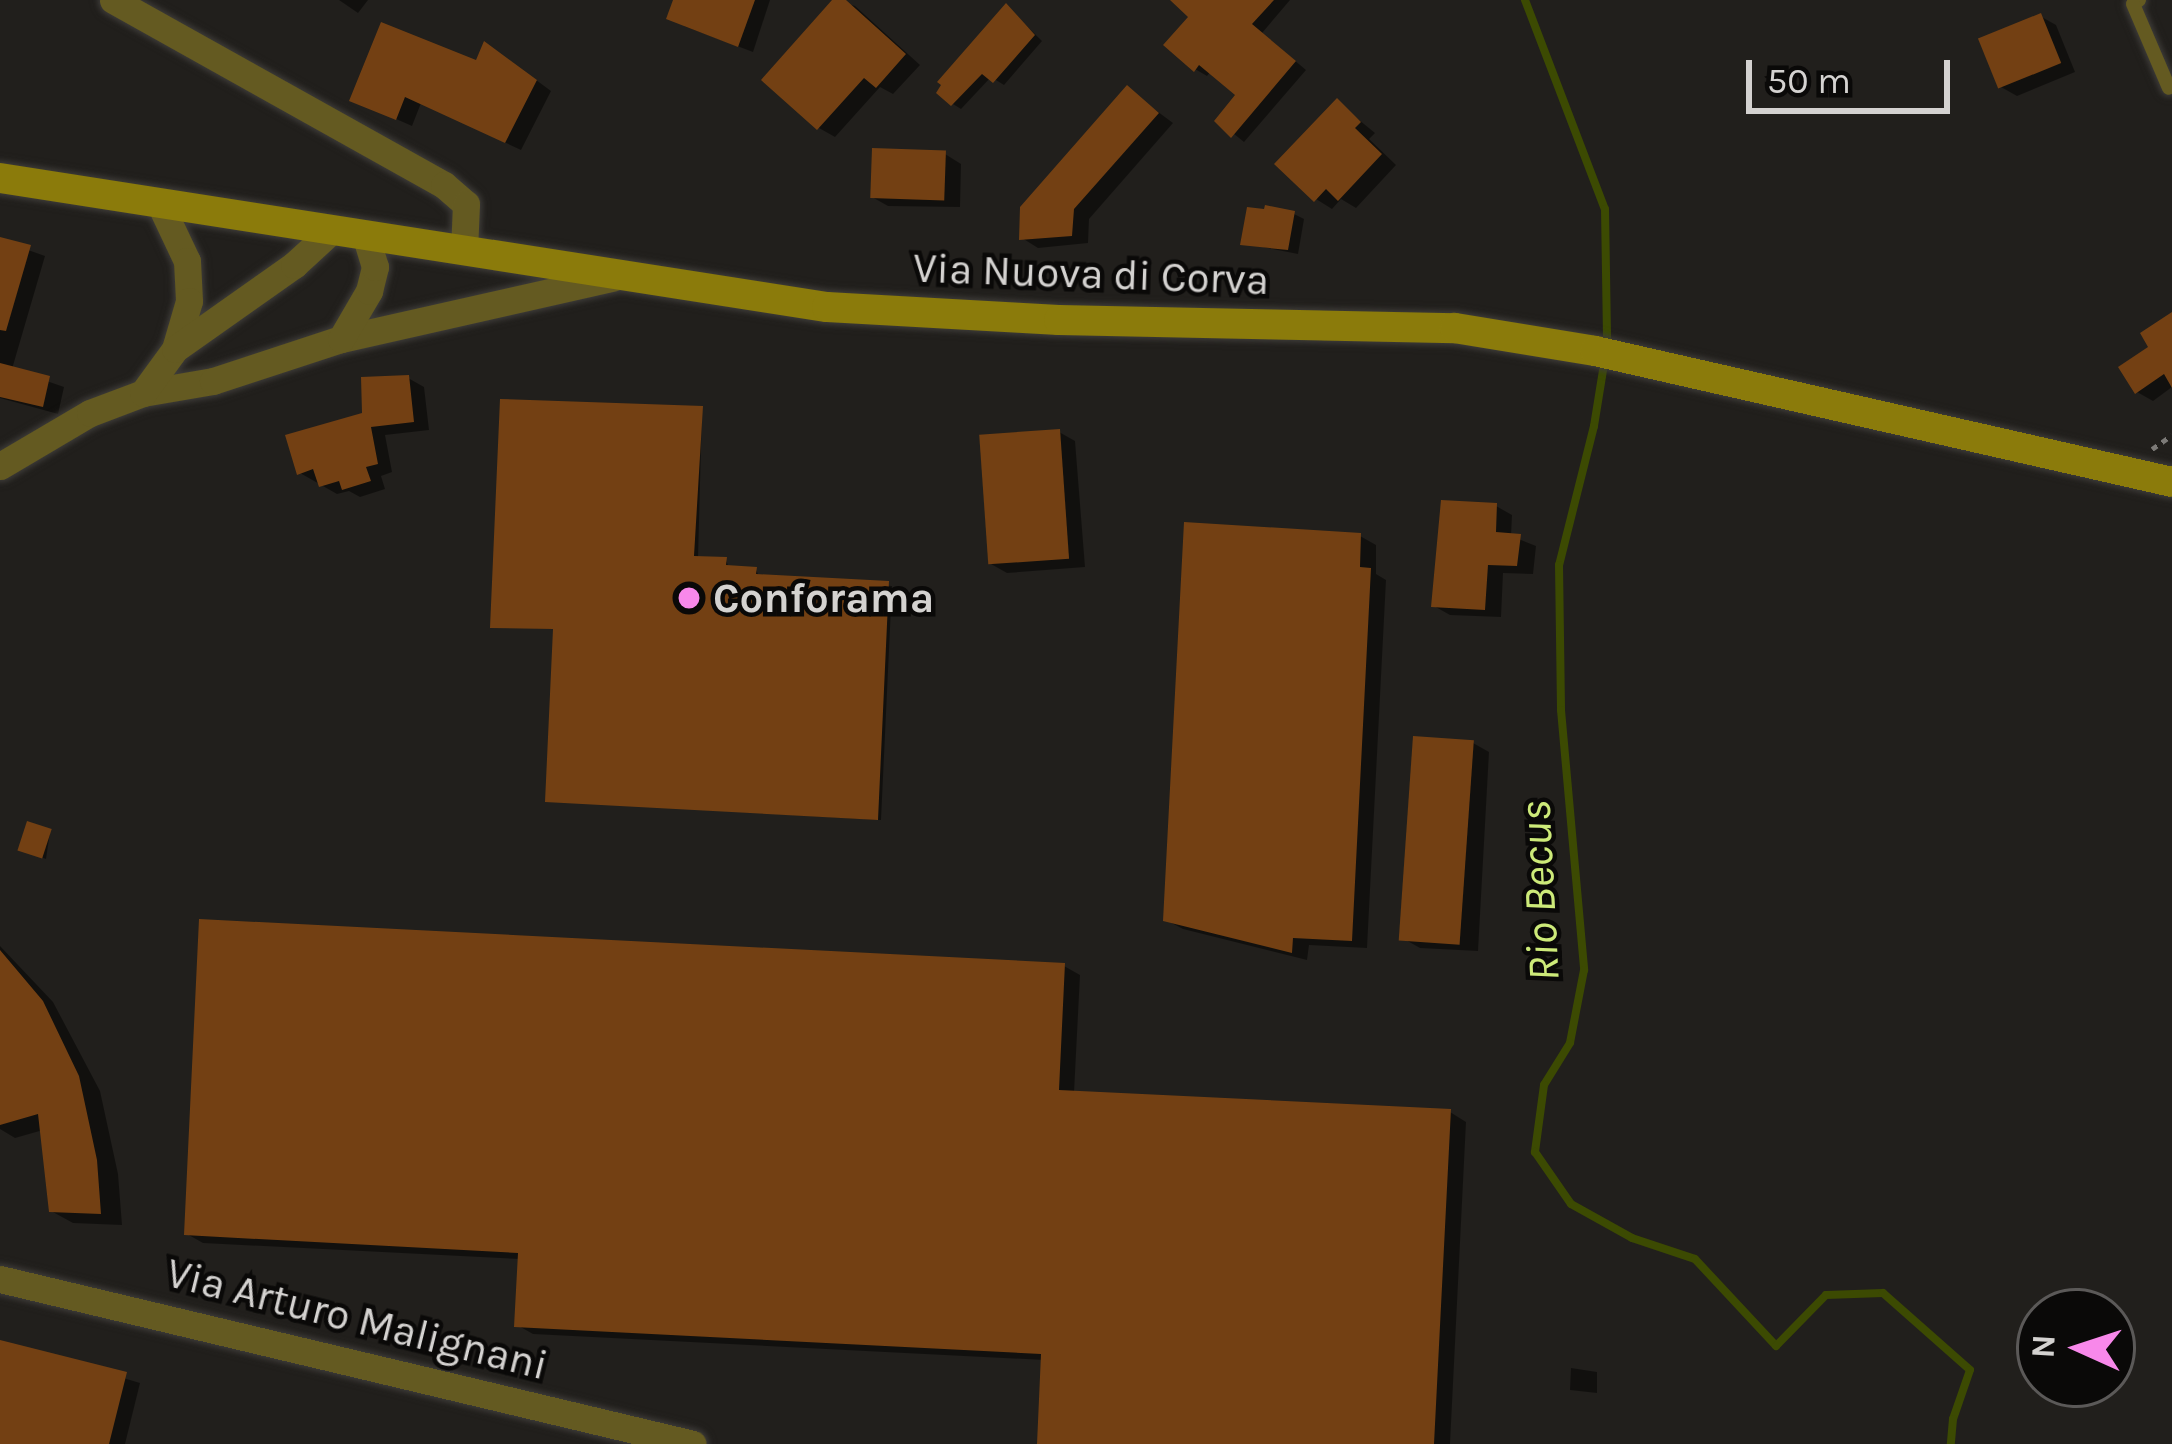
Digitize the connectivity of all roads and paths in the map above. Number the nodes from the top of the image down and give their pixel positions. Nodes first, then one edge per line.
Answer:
1 (113, 0) edge
2 (2139, 0) edge
3 (2169, 88) dead end
4 (0, 178) edge
5 (160, 204) junction
6 (329, 232) junction
7 (366, 238) junction
8 (464, 251) junction
9 (624, 276) junction
10 (341, 339) junction
11 (175, 349) junction
12 (143, 393) junction
13 (0, 466) edge
14 (2172, 482) edge
15 (0, 1280) edge
16 (693, 1444) edge

1 - 8 street
2 - 3 lane
4 - 5 main road, Via Nuova di Corva
5 - 6 main road, Via Nuova di Corva
5 - 11 street
6 - 7 main road, Via Nuova di Corva
6 - 11 street
7 - 8 main road, Via Nuova di Corva
7 - 10 street
8 - 9 main road, Via Nuova di Corva
9 - 10 street
9 - 14 main road, Via Nuova di Corva
10 - 12 street
11 - 12 street
12 - 13 street
15 - 16 street, Via Arturo Malignani

